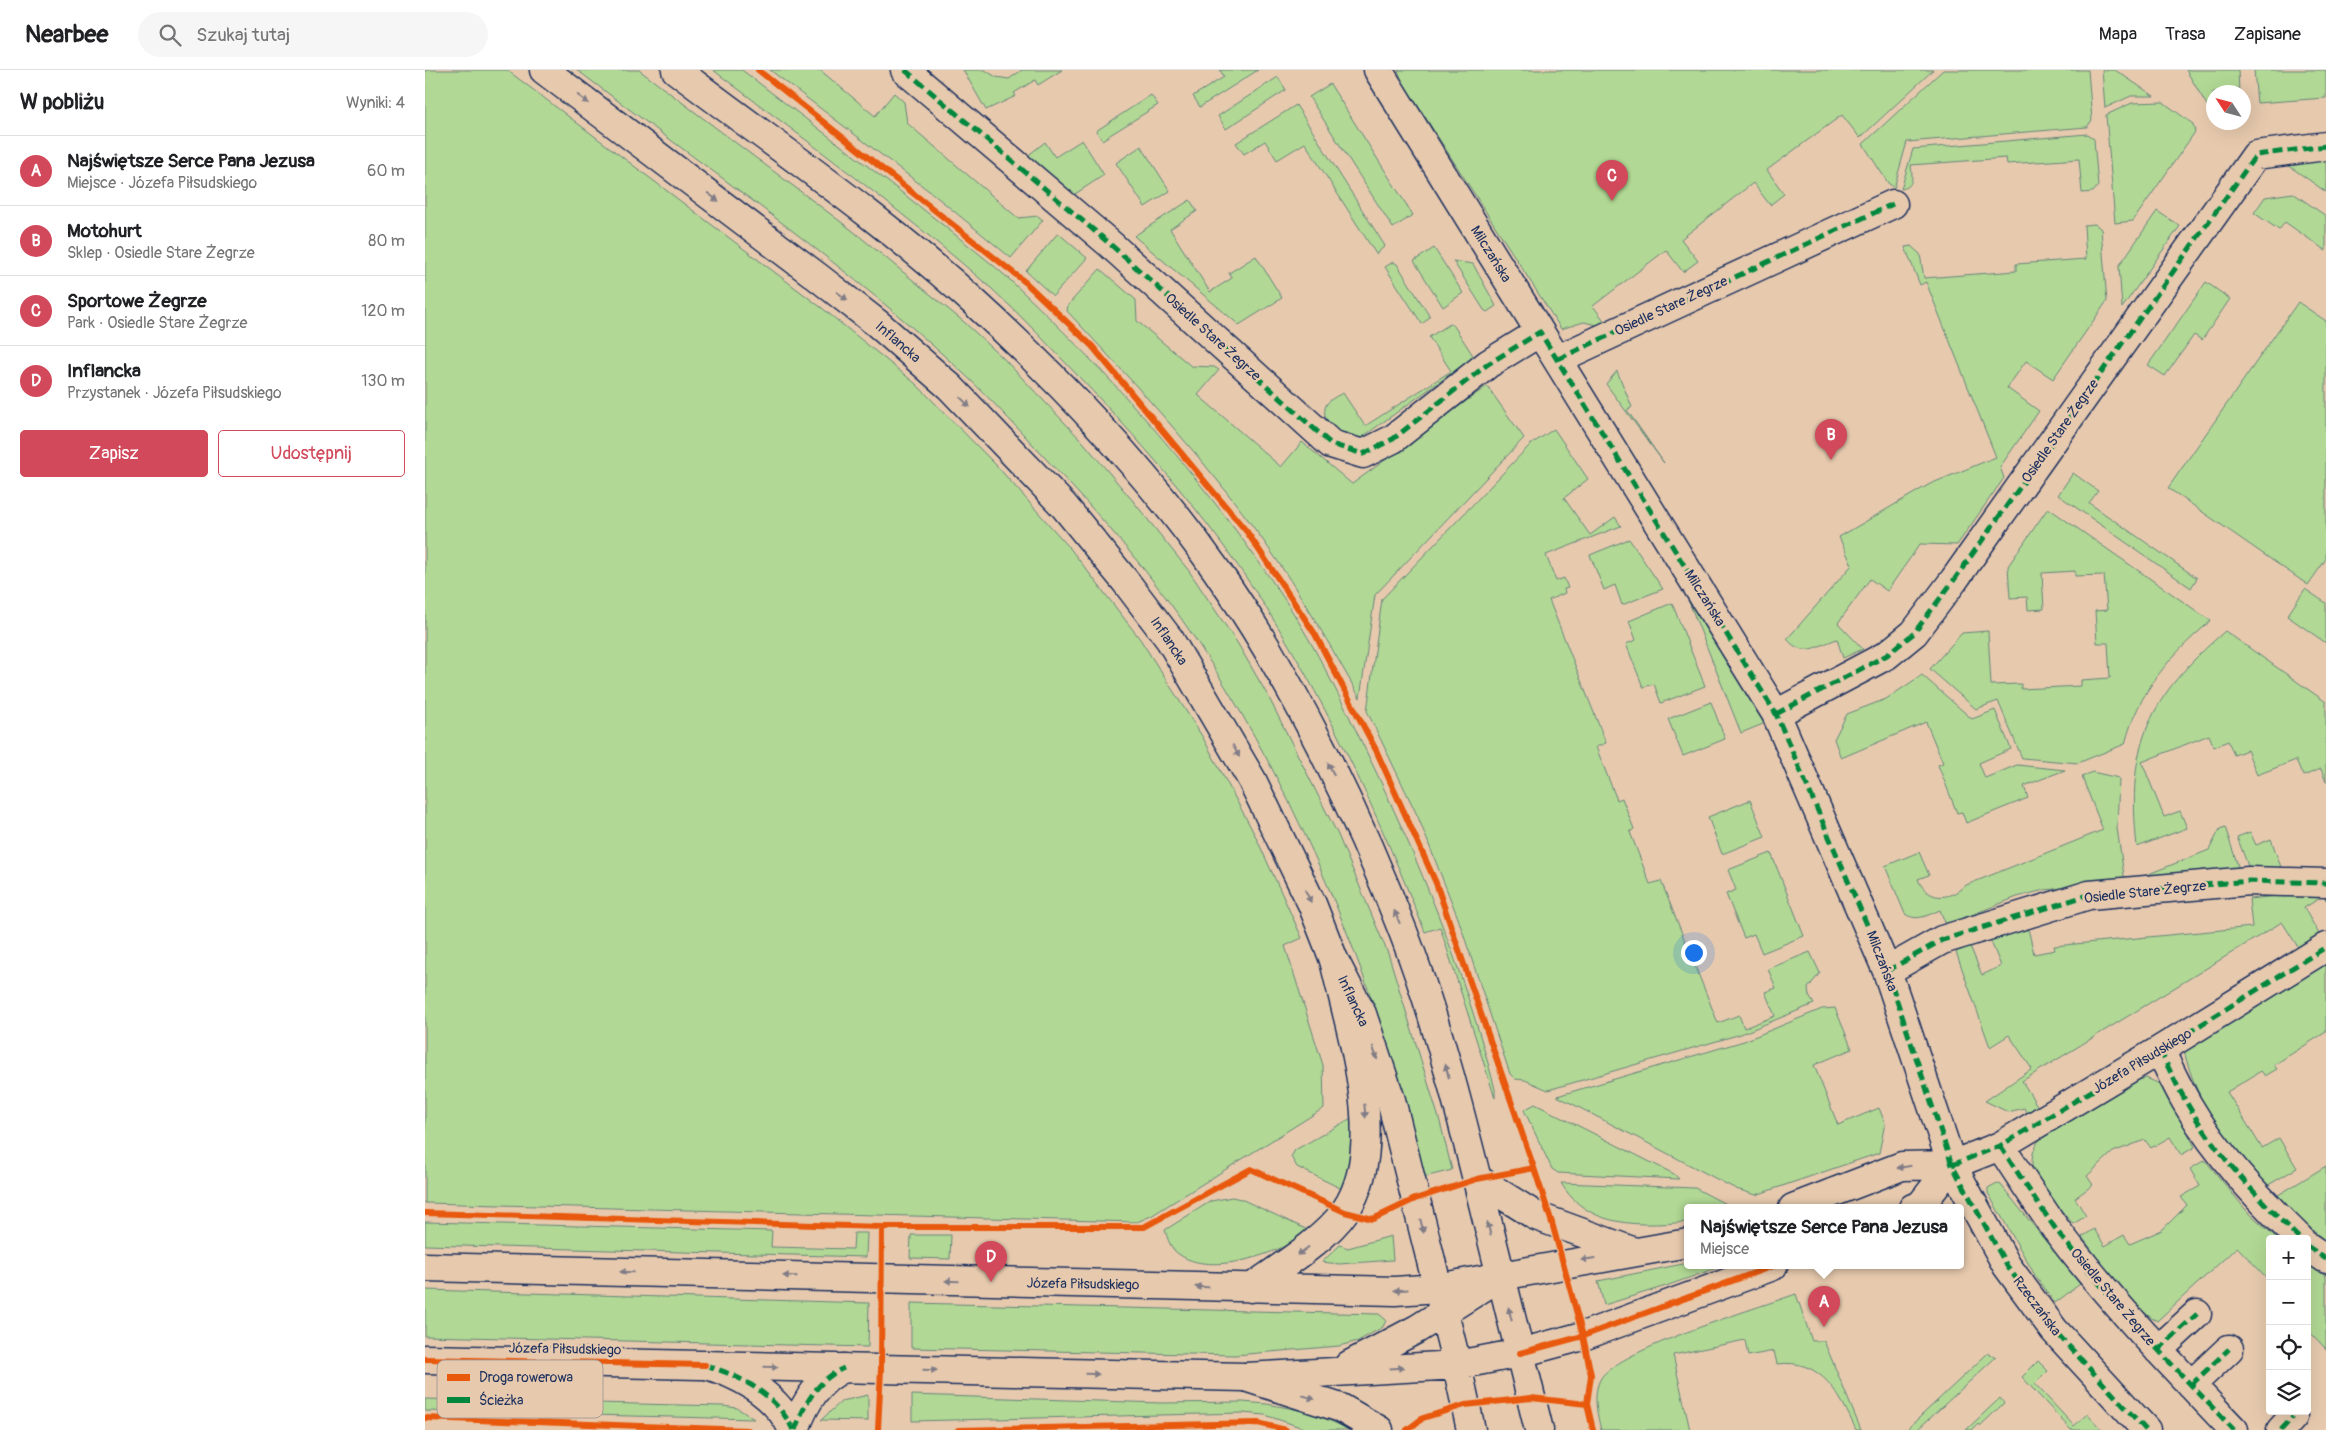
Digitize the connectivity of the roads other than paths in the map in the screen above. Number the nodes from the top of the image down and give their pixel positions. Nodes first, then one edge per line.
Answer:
1 (544, 70) edge
2 (676, 70) edge
3 (905, 70) edge
4 (1378, 70) edge
5 (2326, 146) edge
6 (1893, 204) dead end
7 (1540, 332) junction
8 (1558, 358) junction
9 (1777, 714) junction
10 (2326, 883) edge
11 (2326, 946) edge
12 (1334, 960) junction
13 (1887, 971) junction
14 (2160, 1050) junction
15 (2000, 1146) junction
16 (1952, 1166) junction
17 (1477, 1179) junction
18 (1803, 1204) edge
19 (1922, 1204) edge
20 (2295, 1235) edge
21 (1684, 1244) edge
22 (2311, 1249) edge
23 (1635, 1252) junction
24 (2326, 1259) edge
25 (425, 1267) edge
26 (1765, 1269) edge
27 (1501, 1276) junction
28 (1251, 1288) junction
29 (1441, 1300) junction
30 (2197, 1314) dead end
31 (2229, 1349) dead end
32 (2158, 1350) junction
33 (1520, 1353) junction
34 (425, 1359) edge
35 (472, 1360) edge
36 (603, 1363) edge
37 (1457, 1364) junction
38 (705, 1365) junction
39 (844, 1368) junction
40 (1313, 1373) junction
41 (1245, 1377) junction
42 (2191, 1385) junction
43 (794, 1430) edge
44 (1379, 1430) edge
45 (1471, 1430) edge
46 (1539, 1430) edge
47 (2146, 1430) edge
48 (2234, 1430) edge

1 -> 12 street, Inflancka
17 -> 2 street
3 - 7 street, Osiedle Stare Żegrze
4 - 7 street, Milczańska
5 - 9 street, Osiedle Stare Żegrze
6 - 8 street, Osiedle Stare Żegrze
7 - 8 street, Milczańska
8 - 9 street, Milczańska
9 - 13 street, Milczańska
10 - 13 street, Osiedle Stare Żegrze
11 - 14 street, Józefa Piłsudskiego
12 -> 28 street
12 -> 29 street, Inflancka
13 - 16 street, Milczańska
14 - 15 street, Józefa Piłsudskiego
14 - 20 street
15 - 16 street, Józefa Piłsudskiego
15 - 32 street, Osiedle Stare Żegrze
16 -> 18 street, Józefa Piłsudskiego
16 - 19 street, Józefa Piłsudskiego
16 - 47 street, Rzeczańska
17 - 23 street, Józefa Piłsudskiego
27 -> 17 street
21 - 23 street, Józefa Piłsudskiego
22 - 24 street
23 -> 27 street, Józefa Piłsudskiego
28 -> 25 street, Józefa Piłsudskiego
26 - 33 street, Józefa Piłsudskiego
27 - 29 street, Józefa Piłsudskiego
33 -> 27 street
29 -> 28 street, Józefa Piłsudskiego
29 - 37 street, Inflancka
29 - 40 street, Józefa Piłsudskiego
30 - 32 street, Osiedle Stare Żegrze
31 - 42 street
32 - 42 street, Osiedle Stare Żegrze
33 - 37 street, Józefa Piłsudskiego
33 - 46 street
34 - 35 street, Józefa Piłsudskiego
36 - 38 street, Józefa Piłsudskiego
40 -> 37 street, Józefa Piłsudskiego
37 - 45 street, Inflancka
38 -> 39 street, Józefa Piłsudskiego
38 - 43 street
39 -> 41 street, Józefa Piłsudskiego
39 - 43 street
40 - 41 street, Józefa Piłsudskiego
41 -> 44 street
42 - 48 street, Osiedle Stare Żegrze

